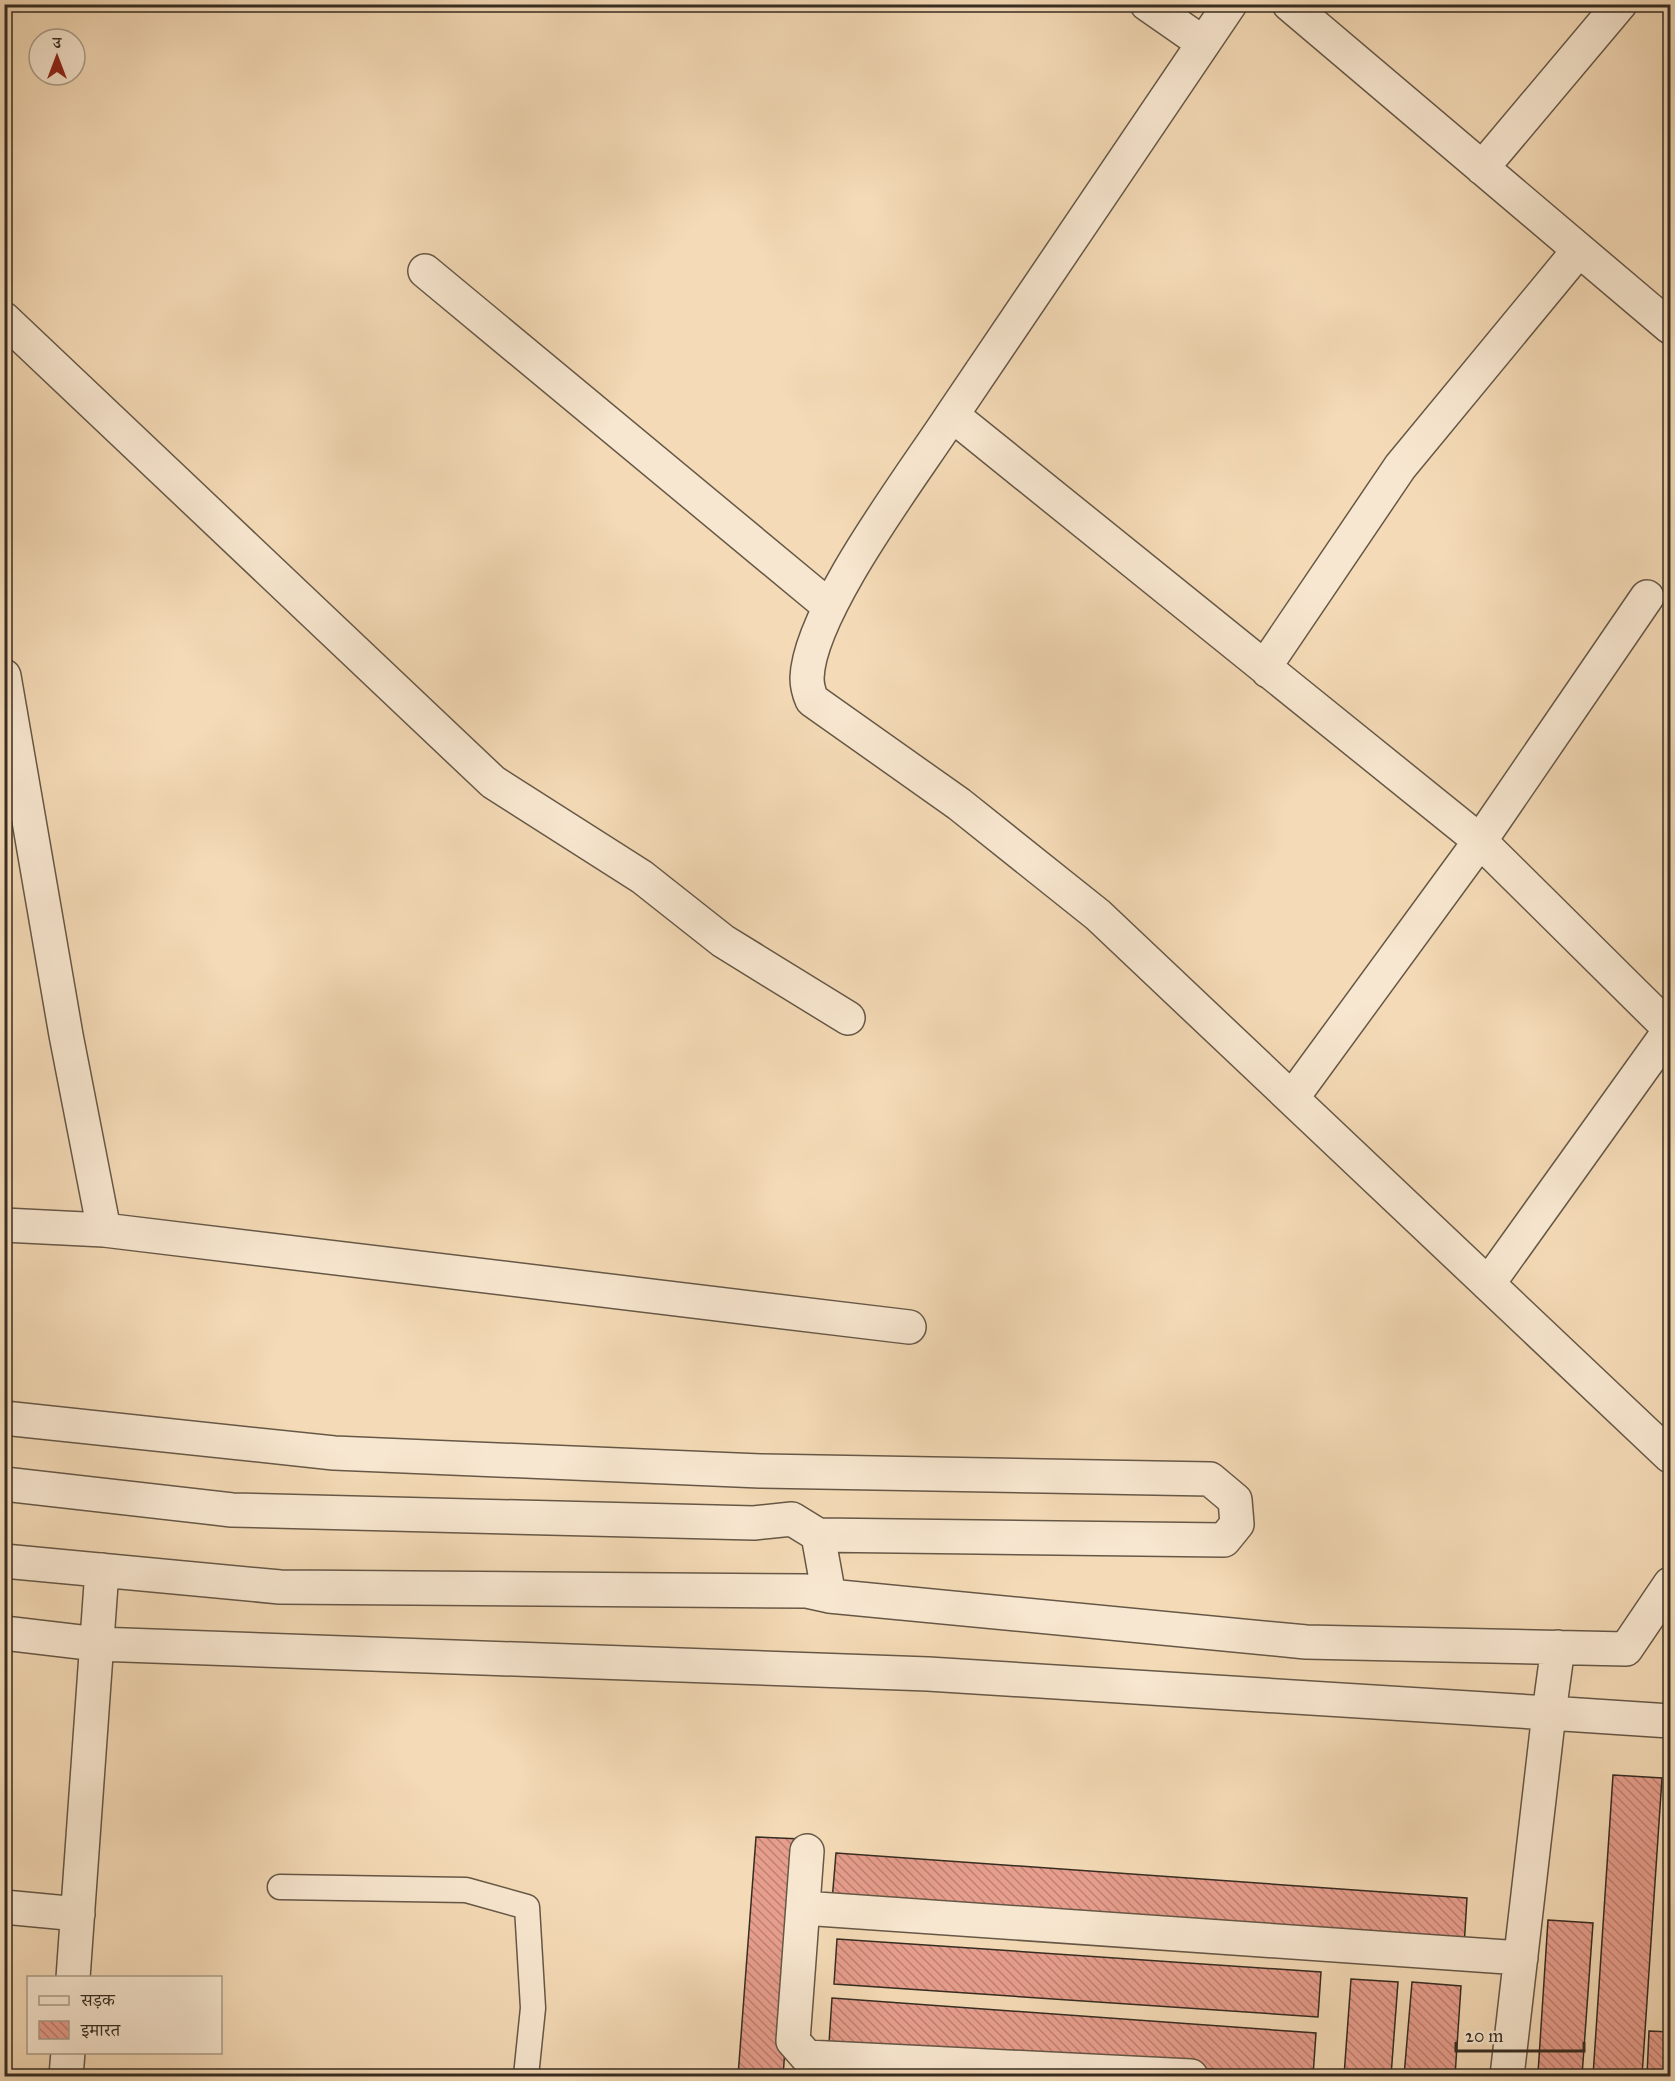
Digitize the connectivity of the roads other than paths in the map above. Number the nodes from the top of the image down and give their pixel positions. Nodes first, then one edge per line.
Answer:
1 (1147, 4) edge
2 (1230, 4) edge
3 (1289, 4) edge
4 (1620, 4) edge
5 (1203, 43) junction
6 (1482, 168) junction
7 (1579, 250) junction
8 (425, 271) dead end
9 (4, 319) edge
10 (1671, 327) edge
11 (952, 415) junction
12 (1647, 597) dead end
13 (831, 607) junction
14 (1268, 670) junction
15 (4, 675) edge
16 (1480, 842) junction
17 (848, 1018) dead end
18 (1671, 1029) edge
19 (1292, 1098) junction
20 (4, 1225) edge
21 (104, 1230) junction
22 (1488, 1284) junction
23 (909, 1327) dead end
24 (4, 1418) edge
25 (1671, 1456) edge
26 (4, 1484) edge
27 (818, 1535) junction
28 (4, 1561) edge
29 (102, 1570) junction
30 (1671, 1584) edge
31 (829, 1596) junction
32 (4, 1633) edge
33 (97, 1644) junction
34 (1558, 1647) junction
35 (1549, 1713) junction
36 (1671, 1721) edge
37 (807, 1851) dead end
38 (280, 1887) dead end
39 (4, 1907) edge
40 (803, 1908) junction
41 (78, 1914) junction
42 (1521, 1958) junction
43 (73, 1976) edge
44 (68, 2054) edge
45 (66, 2076) edge
46 (526, 2076) edge
47 (1191, 2076) edge
48 (1507, 2076) edge

1 - 5 street
2 - 5 street
3 - 6 street
4 - 6 street
5 - 11 street
6 - 7 street
7 - 10 street
7 - 14 street
8 - 13 street
9 - 17 street
11 - 13 street
11 - 14 street
12 - 16 street
13 - 19 street
14 - 16 street
15 - 21 street
16 - 18 street
16 - 19 street
18 - 22 street
19 - 22 street
20 - 21 street
21 - 23 street
22 - 25 street
24 - 27 street
26 - 27 street
27 - 31 street
28 - 29 street
29 - 31 street
29 - 33 street
30 - 34 street
31 - 34 street
32 - 33 street
33 - 35 street
33 - 41 street
34 - 35 street
35 - 36 street
35 - 42 street
37 - 40 street
38 - 46 lane
39 - 41 street
40 - 42 street
40 - 47 street
41 - 43 street
42 - 48 street
44 - 45 street

